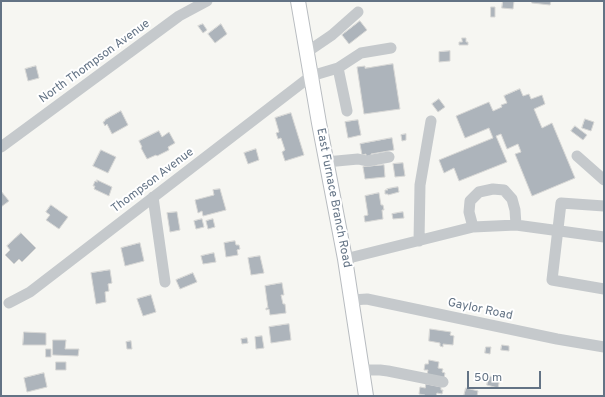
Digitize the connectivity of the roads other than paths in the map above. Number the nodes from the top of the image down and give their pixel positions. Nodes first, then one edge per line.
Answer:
1 (207, 1) edge
2 (298, 1) edge
3 (358, 12) dead end
4 (391, 48) dead end
5 (307, 52) junction
6 (338, 68) junction
7 (311, 76) junction
8 (347, 111) dead end
9 (431, 121) dead end
10 (1, 147) edge
11 (577, 156) dead end
12 (389, 157) dead end
13 (326, 162) junction
14 (604, 180) edge
15 (153, 197) junction
16 (604, 206) edge
17 (516, 225) junction
18 (473, 227) junction
19 (557, 231) junction
20 (604, 237) edge
21 (419, 241) junction
22 (345, 260) junction
23 (164, 282) dead end
24 (604, 289) edge
25 (352, 300) junction
26 (9, 303) dead end
27 (604, 348) edge
28 (362, 370) junction
29 (443, 382) dead end
30 (366, 396) edge

1 - 10 street, North Thompson Avenue
2 - 5 main road, East Furnace Branch Road
3 - 5 street
4 - 6 street
5 - 7 main road, East Furnace Branch Road
6 - 7 street
6 - 8 street
7 - 13 main road, East Furnace Branch Road
7 - 15 street, Thompson Avenue
9 - 21 street
11 - 14 street
12 - 13 street
13 - 22 main road, East Furnace Branch Road
15 - 23 street
15 - 26 street, Thompson Avenue
16 - 19 street
17 - 18 street
17 - 18 street
17 - 19 street
18 - 21 street
19 - 20 street
19 - 24 street
21 - 22 street
22 - 25 main road, East Furnace Branch Road
25 - 27 street, Gaylor Road
25 - 28 main road, East Furnace Branch Road
28 - 29 street
28 - 30 main road, East Furnace Branch Road

